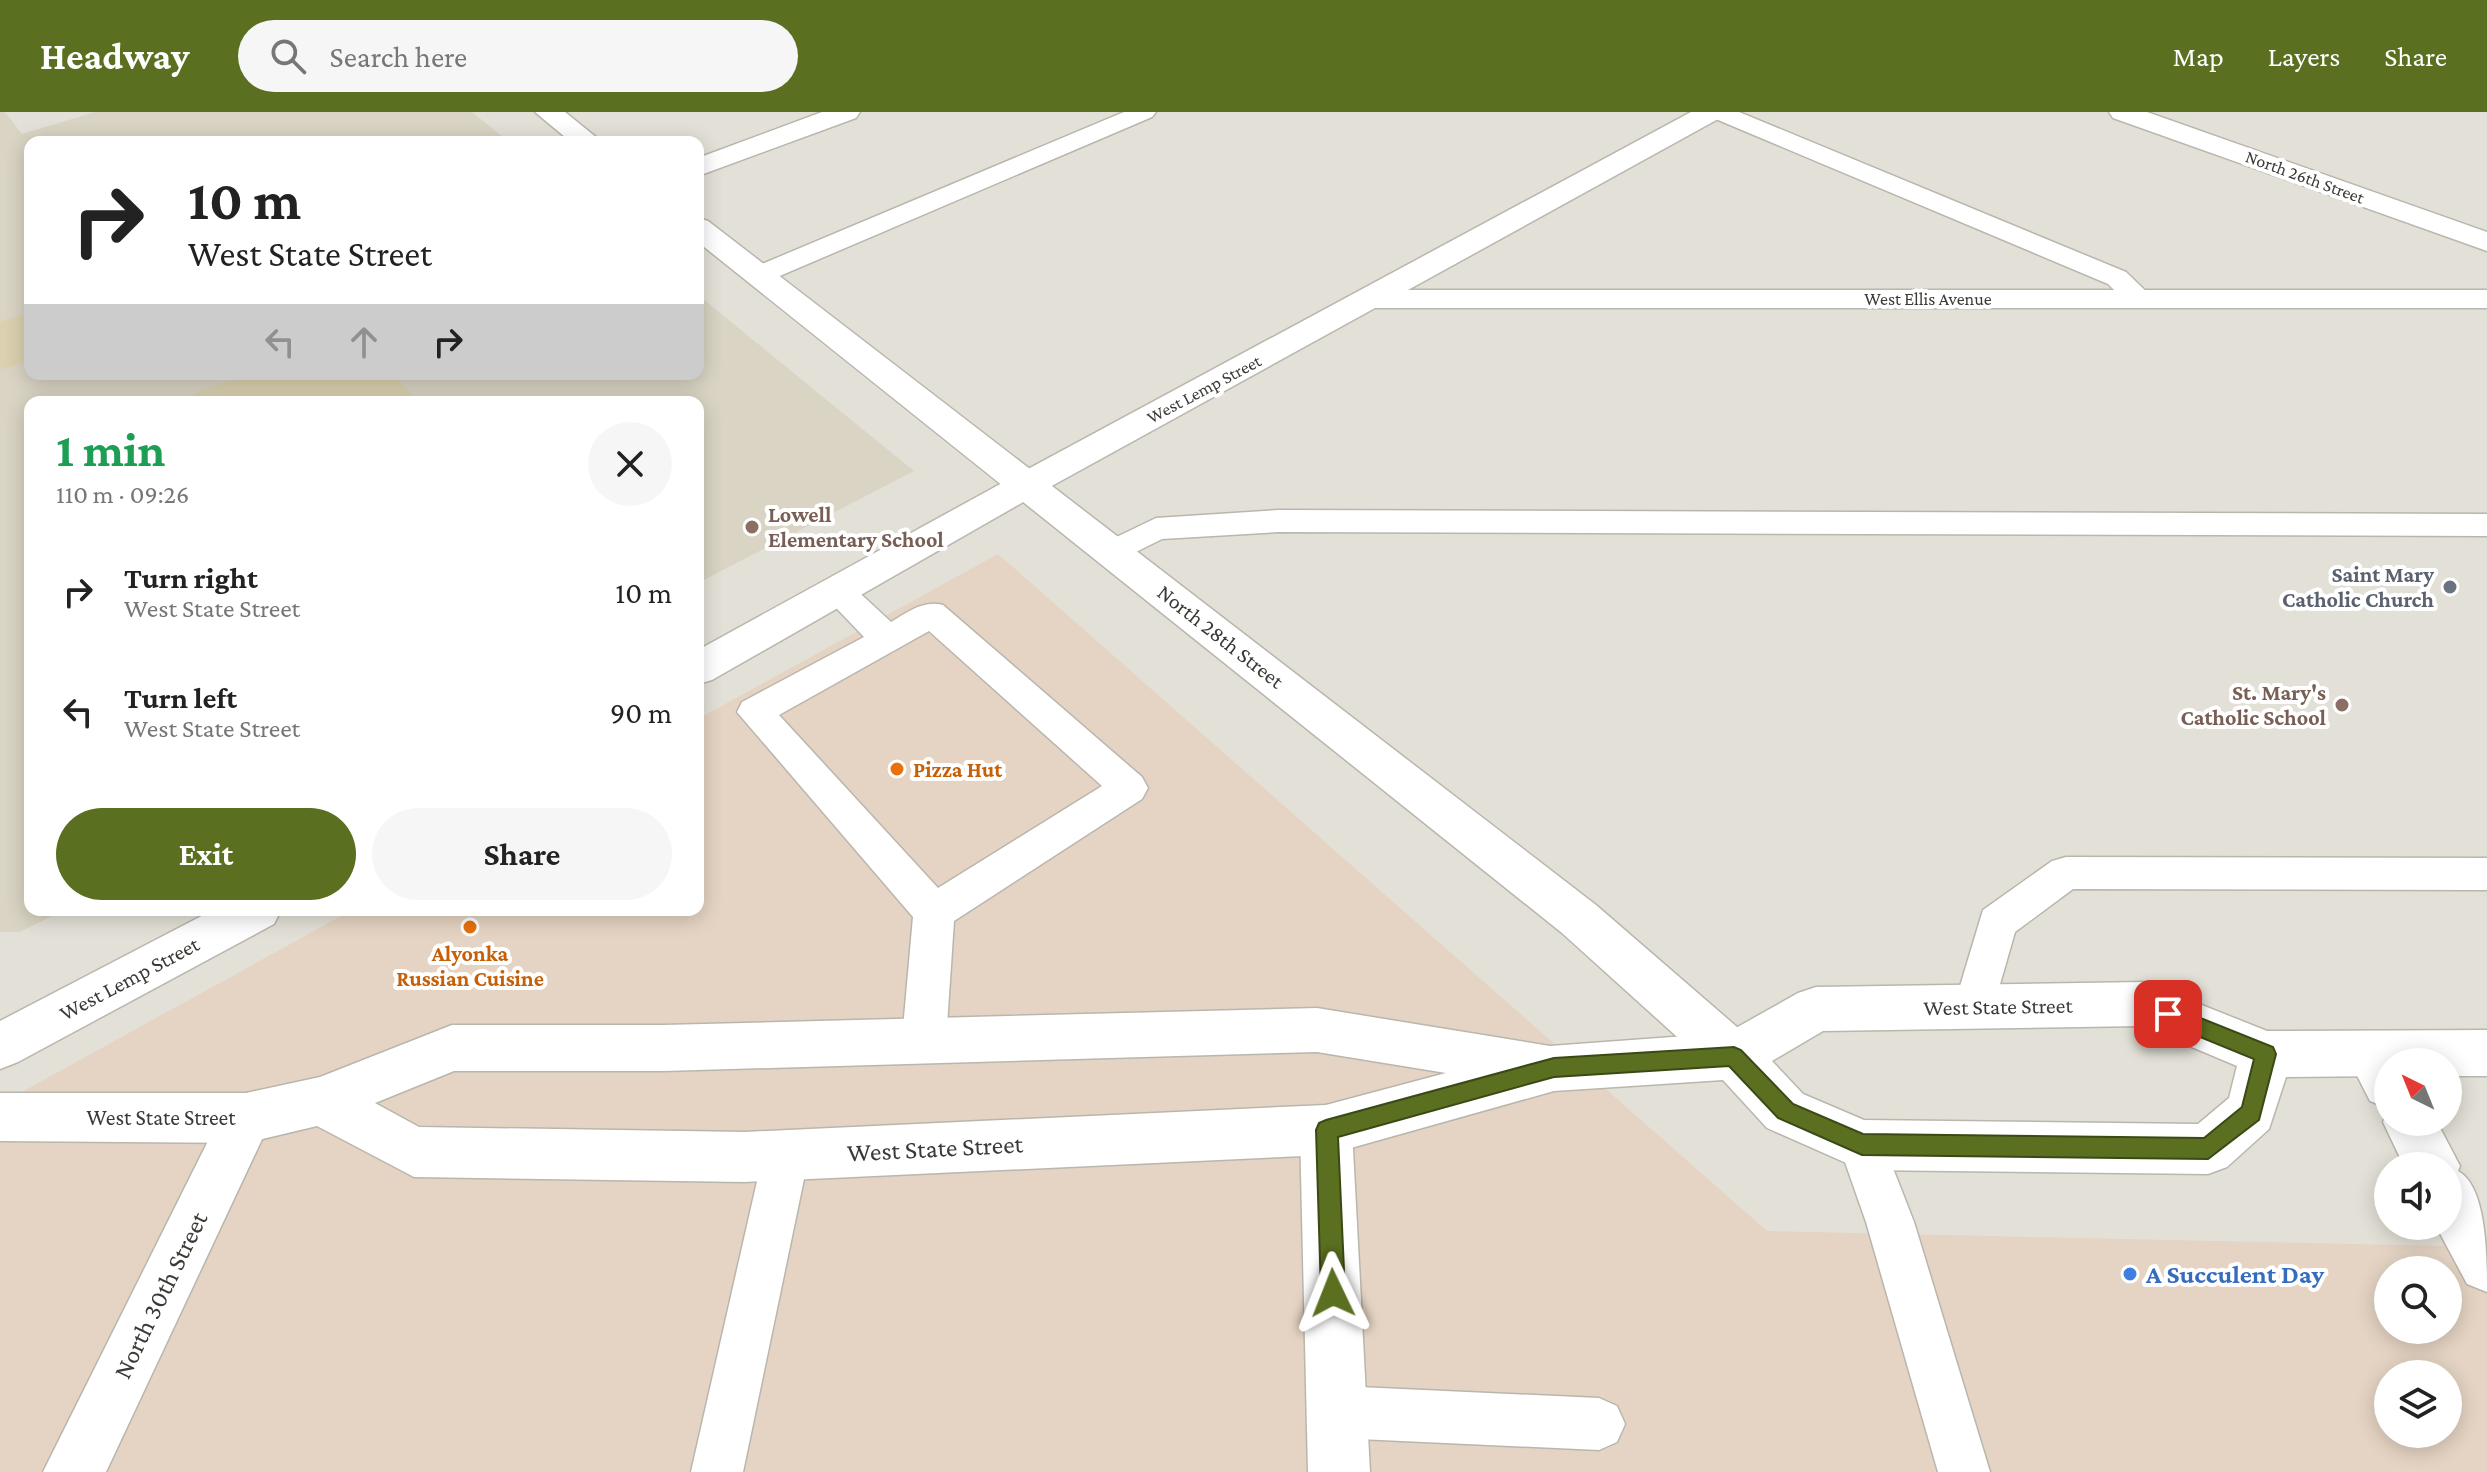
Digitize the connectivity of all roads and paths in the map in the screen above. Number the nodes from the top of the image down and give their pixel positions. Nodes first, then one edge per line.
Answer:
1 (548, 112) edge
2 (847, 112) edge
3 (1144, 112) edge
4 (1711, 112) edge
5 (1719, 112) edge
6 (2122, 112) edge
7 (580, 136) edge
8 (704, 166) edge
9 (704, 232) edge
10 (2487, 242) edge
11 (759, 275) junction
12 (1369, 299) junction
13 (2140, 299) junction
14 (2487, 299) edge
15 (1026, 485) junction
16 (2487, 525) edge
17 (1114, 552) junction
18 (837, 591) junction
19 (888, 639) junction
20 (704, 666) edge
21 (2487, 874) edge
22 (934, 912) junction
23 (246, 916) edge
24 (1975, 1006) junction
25 (924, 1040) junction
26 (0, 1046) edge
27 (2487, 1053) edge
28 (2266, 1054) junction
29 (1734, 1056) junction
30 (2462, 1057) edge
31 (1554, 1068) junction
32 (2374, 1068) edge
33 (321, 1101) junction
34 (0, 1117) edge
35 (246, 1118) junction
36 (1326, 1130) junction
37 (1862, 1145) junction
38 (786, 1155) junction
39 (2462, 1218) edge
40 (2487, 1264) edge
41 (1337, 1412) junction
42 (1599, 1424) dead end
43 (74, 1472) edge
44 (717, 1472) edge
45 (1339, 1472) edge
46 (1964, 1472) edge

1 - 7 street
2 - 8 street
3 - 11 lane
4 - 12 street, West Lemp Street
5 - 13 lane
6 - 10 street, North 26th Street
9 - 11 street, North 28th Street
11 - 15 street, North 28th Street
12 - 13 street, West Ellis Avenue
12 - 15 street, West Lemp Street
13 - 14 street, West Ellis Avenue
15 - 17 street, North 28th Street
15 - 18 street, West Lemp Street
16 - 17 lane
17 - 29 street, North 28th Street
18 - 19 lane
18 - 20 street, West Lemp Street
19 - 22 lane
19 - 22 lane
21 - 24 lane
22 - 25 lane
23 - 26 street, West Lemp Street
24 - 28 street, West State Street
24 - 29 street, West State Street
25 - 31 street, West State Street
25 - 33 street, West State Street
27 - 30 street, West State Street
28 - 32 street, West State Street
28 - 37 street
29 - 31 street, West State Street
29 - 37 street
31 - 36 street, West State Street
33 - 35 street, West State Street
33 - 38 street, West State Street
34 - 35 street, West State Street
35 - 43 street, North 30th Street
36 - 38 street, West State Street
36 - 41 street
37 - 46 lane
38 - 44 lane
39 - 40 street
41 - 42 lane
41 - 45 street

